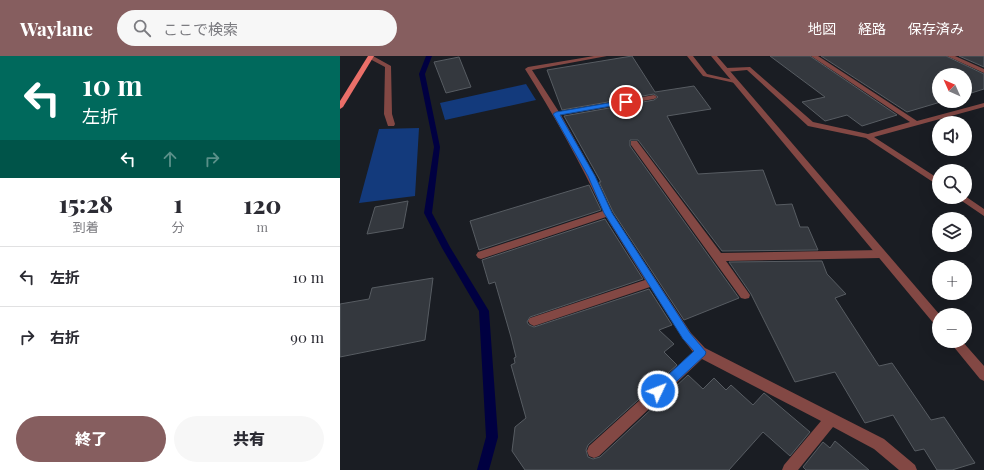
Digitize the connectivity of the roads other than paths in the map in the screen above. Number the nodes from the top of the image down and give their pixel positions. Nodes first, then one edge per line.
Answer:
1 (604, 56) edge
2 (690, 56) edge
3 (714, 56) edge
4 (814, 56) edge
5 (950, 56) edge
6 (371, 57) edge
7 (726, 70) junction
8 (984, 71) edge
9 (735, 80) junction
10 (654, 97) dead end
11 (984, 105) edge
12 (340, 107) edge
13 (556, 114) junction
14 (391, 124) dead end
15 (916, 124) junction
16 (868, 136) junction
17 (634, 143) dead end
18 (932, 178) edge
19 (970, 204) edge
20 (608, 213) junction
21 (984, 213) edge
22 (881, 254) junction
23 (481, 255) dead end
24 (718, 257) junction
25 (652, 282) junction
26 (745, 295) dead end
27 (932, 314) edge
28 (534, 322) dead end
29 (961, 348) edge
30 (701, 352) junction
31 (984, 375) edge
32 (831, 419) junction
33 (594, 451) dead end
34 (906, 469) edge
35 (789, 470) edge

1 - 13 street
2 - 9 street
3 - 7 street
4 - 15 street
5 - 8 street
6 - 12 main road
6 - 14 street
7 - 9 street
7 - 16 street
9 - 22 street
10 - 13 street
11 - 15 street
13 - 20 street
15 - 16 street
16 - 18 street
17 - 24 street
19 - 21 street
20 - 23 street
20 - 25 street
22 - 24 street
22 - 27 street
24 - 26 street
25 - 28 street
25 - 30 street
29 - 31 street
30 - 32 street
30 - 33 street
32 - 34 street
32 - 35 street

